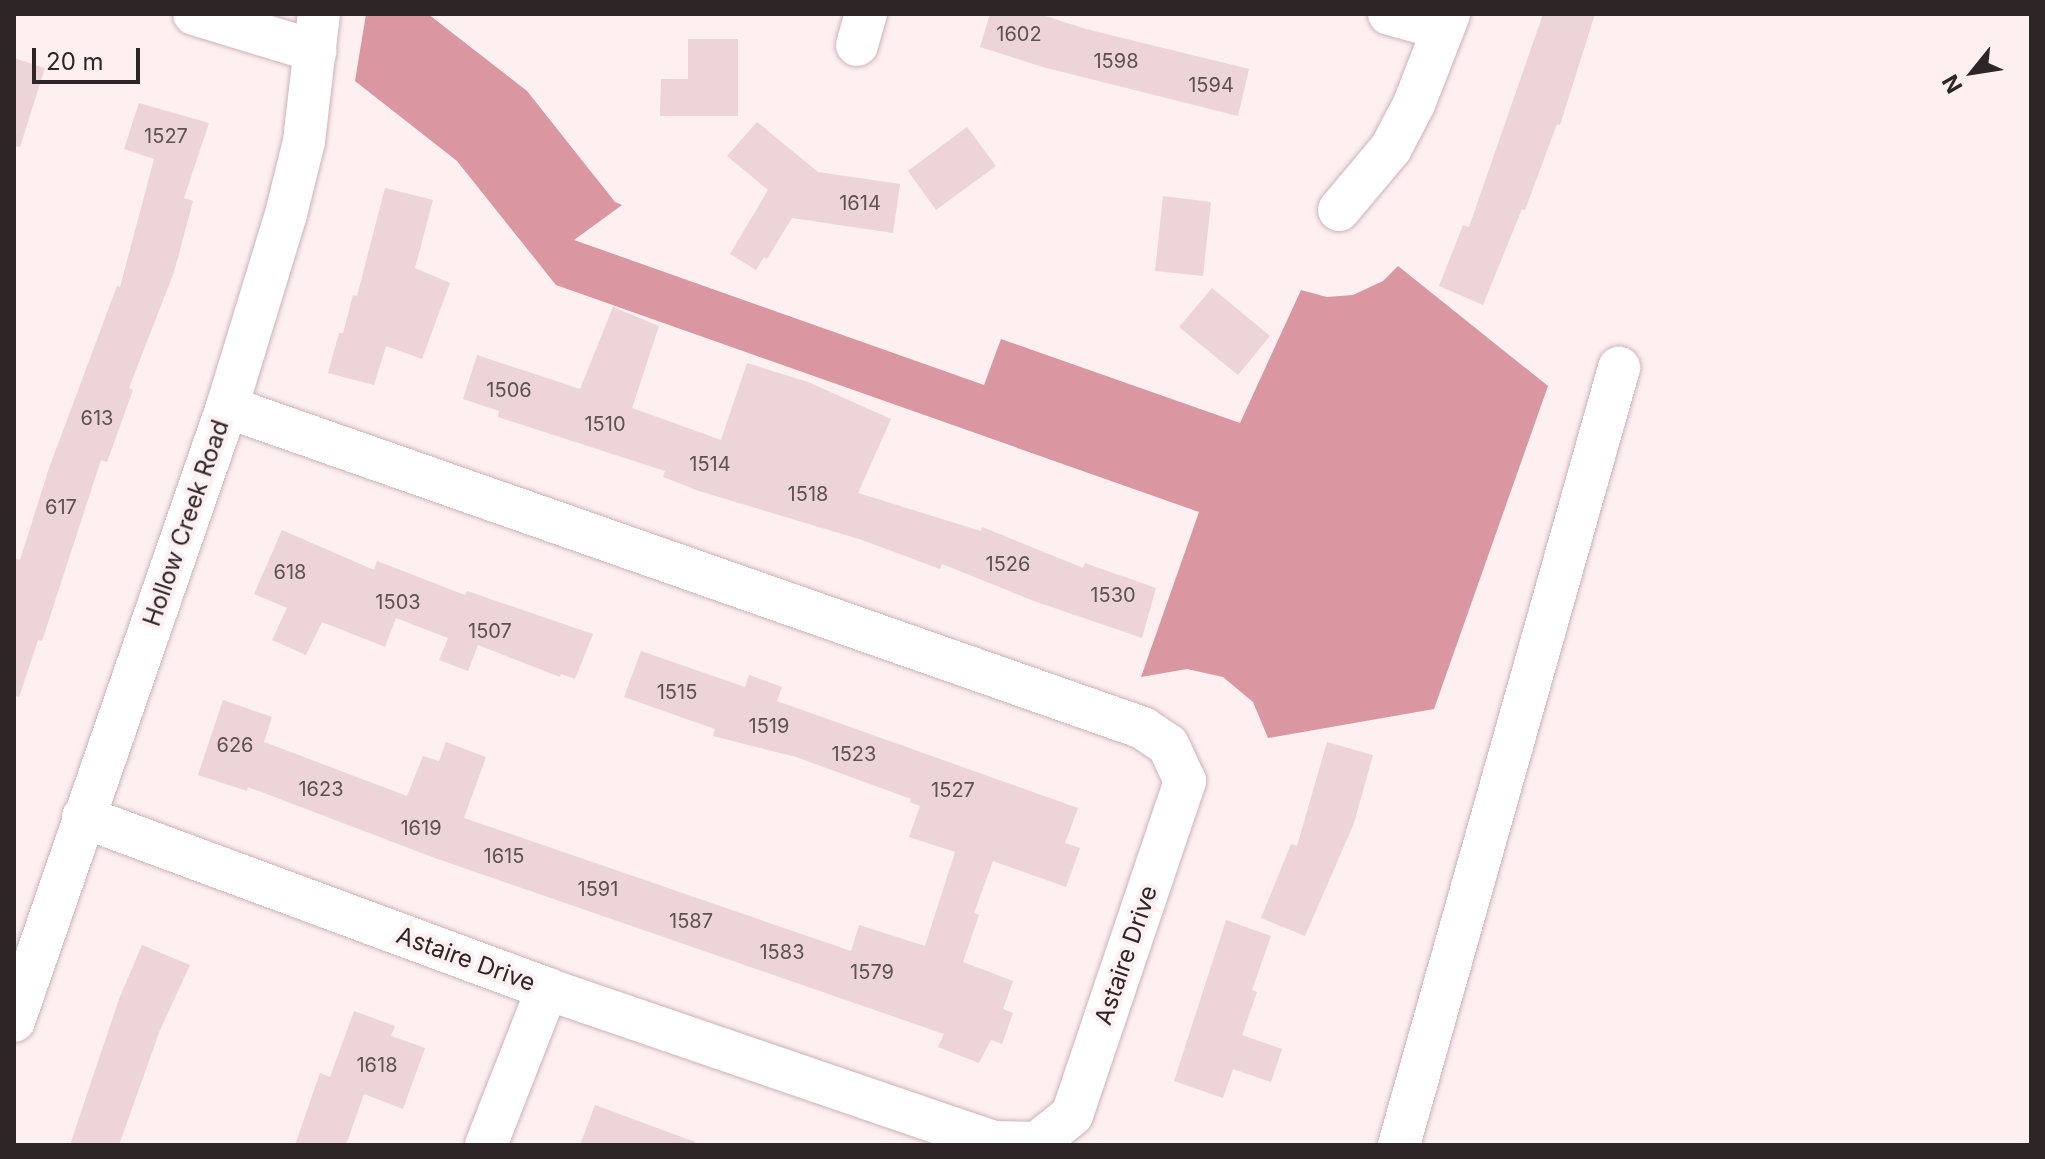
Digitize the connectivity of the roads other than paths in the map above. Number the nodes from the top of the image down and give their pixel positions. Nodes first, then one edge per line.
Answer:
1 (194, 14) edge
2 (1389, 14) edge
3 (1446, 22) edge
4 (317, 32) edge
5 (1339, 210) dead end
6 (1619, 368) dead end
7 (227, 407) junction
8 (83, 817) junction
9 (547, 989) junction
10 (14, 1021) edge
11 (486, 1145) edge
12 (1399, 1145) edge

1 - 4 street
2 - 3 street
3 - 5 street
4 - 7 street, Hollow Creek Road
6 - 12 street
7 - 8 street, Hollow Creek Road
7 - 9 street, Astaire Drive
8 - 9 street, Astaire Drive
8 - 10 street, Hollow Creek Road
9 - 11 street

